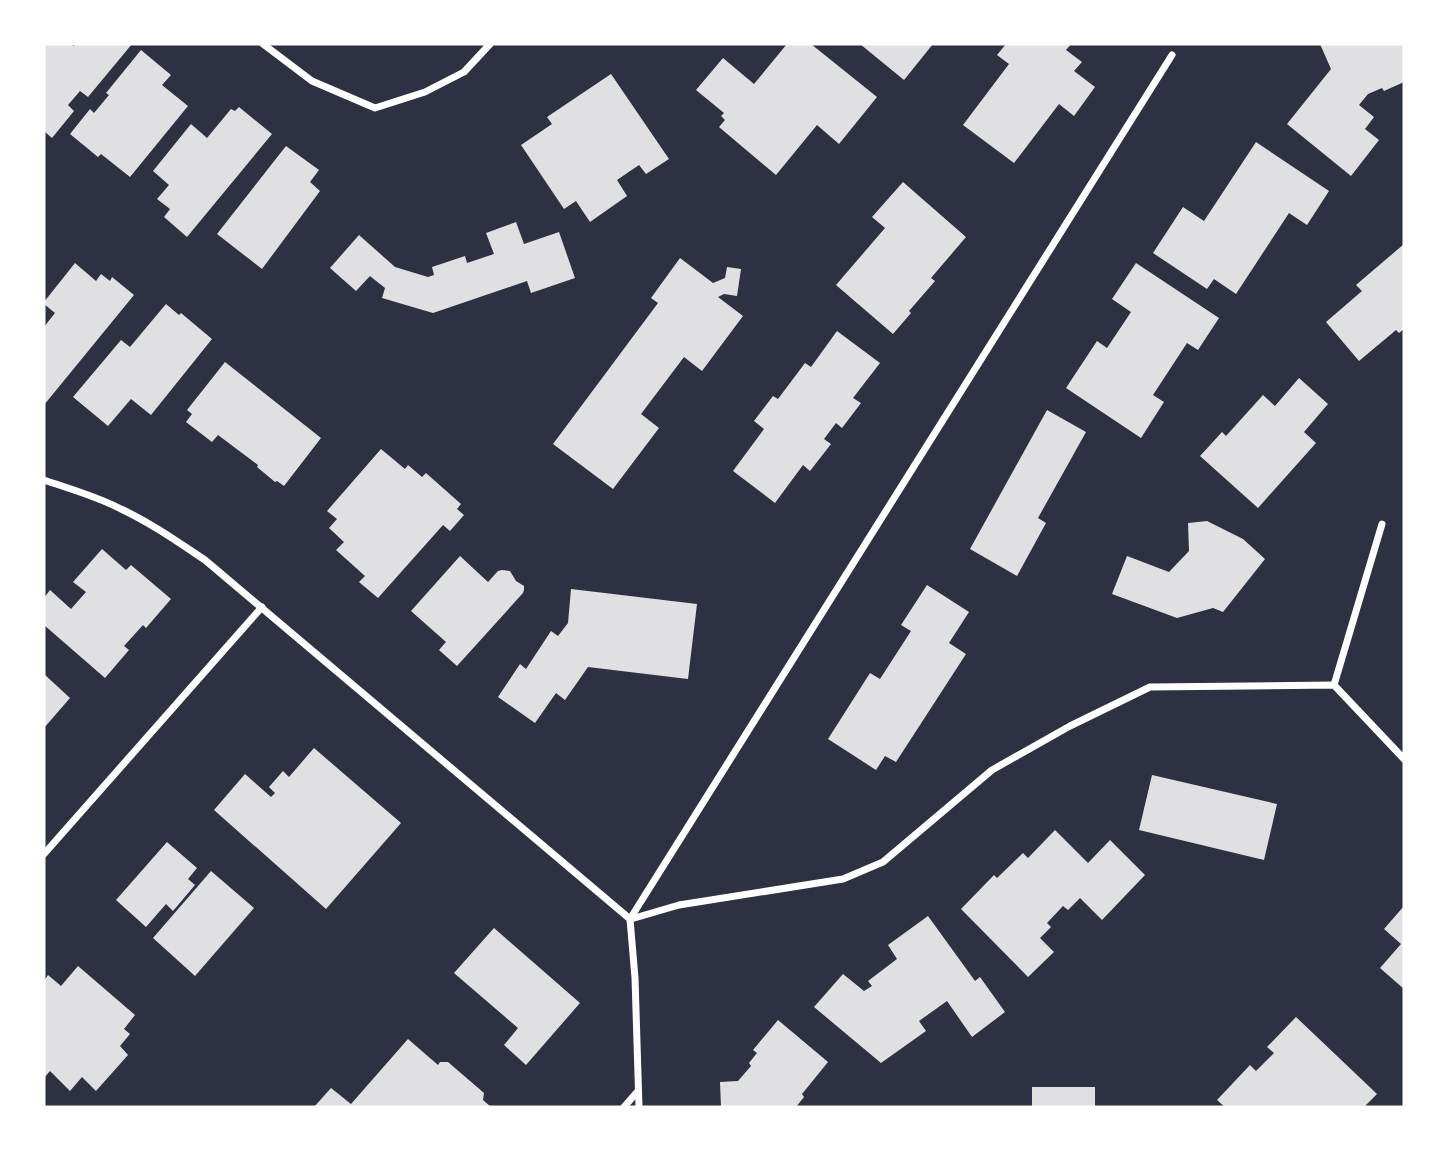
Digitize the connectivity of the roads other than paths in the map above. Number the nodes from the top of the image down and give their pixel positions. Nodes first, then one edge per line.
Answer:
1 (263, 44) edge
2 (490, 44) edge
3 (1172, 55) dead end
4 (44, 480) edge
5 (1382, 524) dead end
6 (262, 607) junction
7 (1334, 685) junction
8 (1404, 759) edge
9 (44, 854) edge
10 (630, 919) junction
11 (638, 1091) junction
12 (624, 1107) edge
13 (639, 1107) edge

1 - 2 street
3 - 10 street
4 - 6 street
5 - 7 street
6 - 9 street
6 - 10 street
7 - 8 street
7 - 10 street
10 - 11 street
11 - 12 street
11 - 13 street

